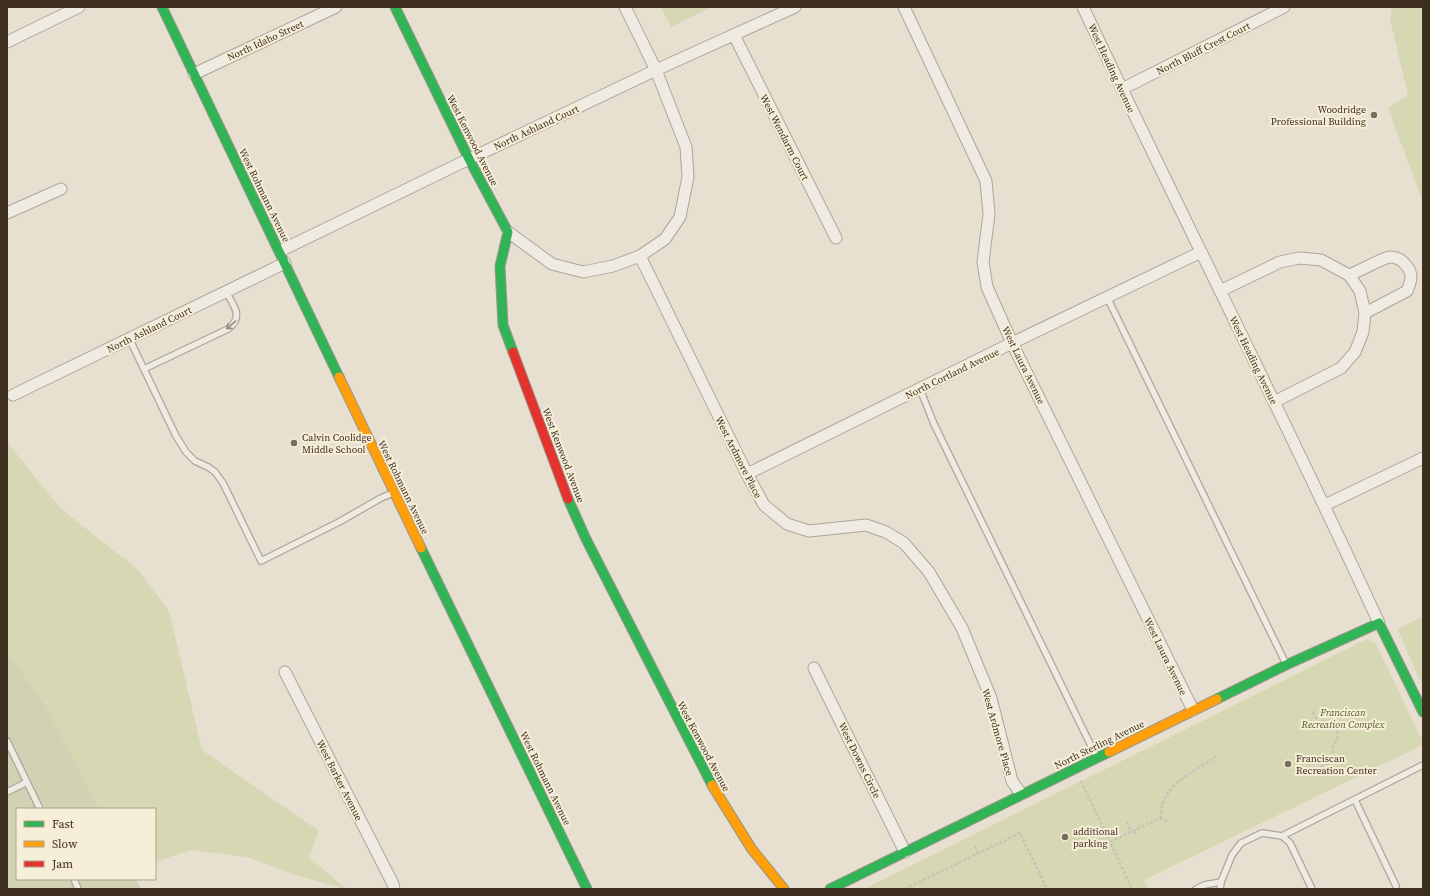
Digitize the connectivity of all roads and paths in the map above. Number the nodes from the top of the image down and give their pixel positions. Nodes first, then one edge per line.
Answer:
1 (79, 7) edge
2 (162, 7) edge
3 (336, 7) edge
4 (395, 7) edge
5 (625, 7) edge
6 (795, 7) edge
7 (904, 7) edge
8 (1083, 7) edge
9 (1284, 7) edge
10 (734, 35) junction
11 (7, 42) edge
12 (656, 70) junction
13 (194, 74) junction
14 (1122, 89) junction
15 (469, 159) junction
16 (62, 189) dead end
17 (7, 213) edge
18 (508, 232) junction
19 (836, 238) dead end
20 (280, 251) junction
21 (1201, 252) junction
22 (640, 256) junction
23 (285, 263) junction
24 (1350, 276) junction
25 (1220, 291) junction
26 (226, 292) junction
27 (1107, 297) junction
28 (1365, 312) junction
29 (129, 338) junction
30 (1012, 343) junction
31 (144, 369) junction
32 (920, 389) junction
33 (13, 395) dead end
34 (1274, 402) junction
35 (1423, 458) edge
36 (748, 474) junction
37 (394, 492) junction
38 (1325, 505) junction
39 (1379, 623) junction
40 (1286, 665) junction
41 (814, 668) dead end
42 (285, 672) dead end
43 (1193, 710) junction
44 (1313, 712) dead end
45 (1423, 712) edge
46 (7, 741) edge
47 (1097, 757) junction
48 (1216, 757) dead end
49 (1423, 765) edge
50 (1318, 768) dead end
51 (1079, 777) dead end
52 (27, 782) junction
53 (7, 792) edge
54 (1021, 794) junction
55 (1354, 800) junction
56 (40, 808) edge
57 (1160, 818) junction
58 (1127, 822) dead end
59 (1169, 822) dead end
60 (1133, 831) junction
61 (1136, 835) dead end
62 (1282, 836) junction
63 (1110, 842) junction
64 (975, 846) dead end
65 (905, 852) junction
66 (978, 853) junction
67 (1221, 882) junction
68 (1396, 886) dead end
69 (394, 889) edge
70 (587, 889) edge
71 (784, 889) edge
72 (830, 889) edge
73 (905, 889) edge
74 (1047, 889) edge
75 (1132, 889) edge
76 (1196, 889) edge
77 (1220, 889) edge
78 (1312, 889) edge

1 - 11 street
2 - 13 street, West Rohmann Avenue
3 - 13 street, North Idaho Street
4 - 15 street, West Kenwood Avenue
5 - 12 street
6 - 10 street, North Ashland Court
7 - 30 street, West Laura Avenue
8 - 14 street, West Heading Avenue
9 - 14 street, North Bluff Crest Court
10 - 12 street, North Ashland Court
10 - 19 street, West Wendarm Court
12 - 15 street, North Ashland Court
12 - 22 street
13 - 20 street, West Rohmann Avenue
14 - 21 street, West Heading Avenue
15 - 18 street, West Kenwood Avenue
15 - 20 street, North Ashland Court
16 - 17 street
18 - 22 street
18 - 71 street, West Kenwood Avenue
20 - 23 street, West Rohmann Avenue
21 - 25 street, West Heading Avenue
21 - 27 street, North Cortland Avenue
22 - 36 street, West Ardmore Place
23 - 26 street, North Ashland Court
23 - 37 street, West Rohmann Avenue
24 - 25 street
24 - 28 street
24 - 28 street
25 - 34 street, West Heading Avenue
26 - 29 street, North Ashland Court
26 -> 31 lane
27 - 30 street, North Cortland Avenue
27 - 40 lane
28 - 34 street
29 - 31 lane
29 - 33 street, North Ashland Court
30 - 32 street, North Cortland Avenue
30 - 43 street, West Laura Avenue
31 - 37 lane
32 - 36 street, North Cortland Avenue
32 - 47 lane
34 - 38 street, West Heading Avenue
35 - 38 street
36 - 54 street, West Ardmore Place
37 - 70 street, West Rohmann Avenue
38 - 39 street, West Heading Avenue
39 - 40 street, North Sterling Avenue
39 - 45 street, West Heading Avenue
40 - 43 street, North Sterling Avenue
41 - 65 street, West Downs Circle
42 - 69 street, West Barker Avenue
43 - 47 street, North Sterling Avenue
44 - 50 path
46 - 52 lane
47 - 54 street, North Sterling Avenue
48 - 57 path
49 - 55 lane
51 - 63 path
52 - 53 lane
52 - 56 lane
54 - 65 street, North Sterling Avenue
55 - 62 lane
55 - 68 lane
57 - 59 path
57 - 60 path
58 - 60 path
60 - 61 path
60 - 63 path
62 - 67 lane
62 - 78 lane
63 - 75 path
64 - 66 path
65 - 72 street, North Sterling Avenue
66 - 73 path
66 - 74 path
67 - 76 lane
67 - 77 lane

